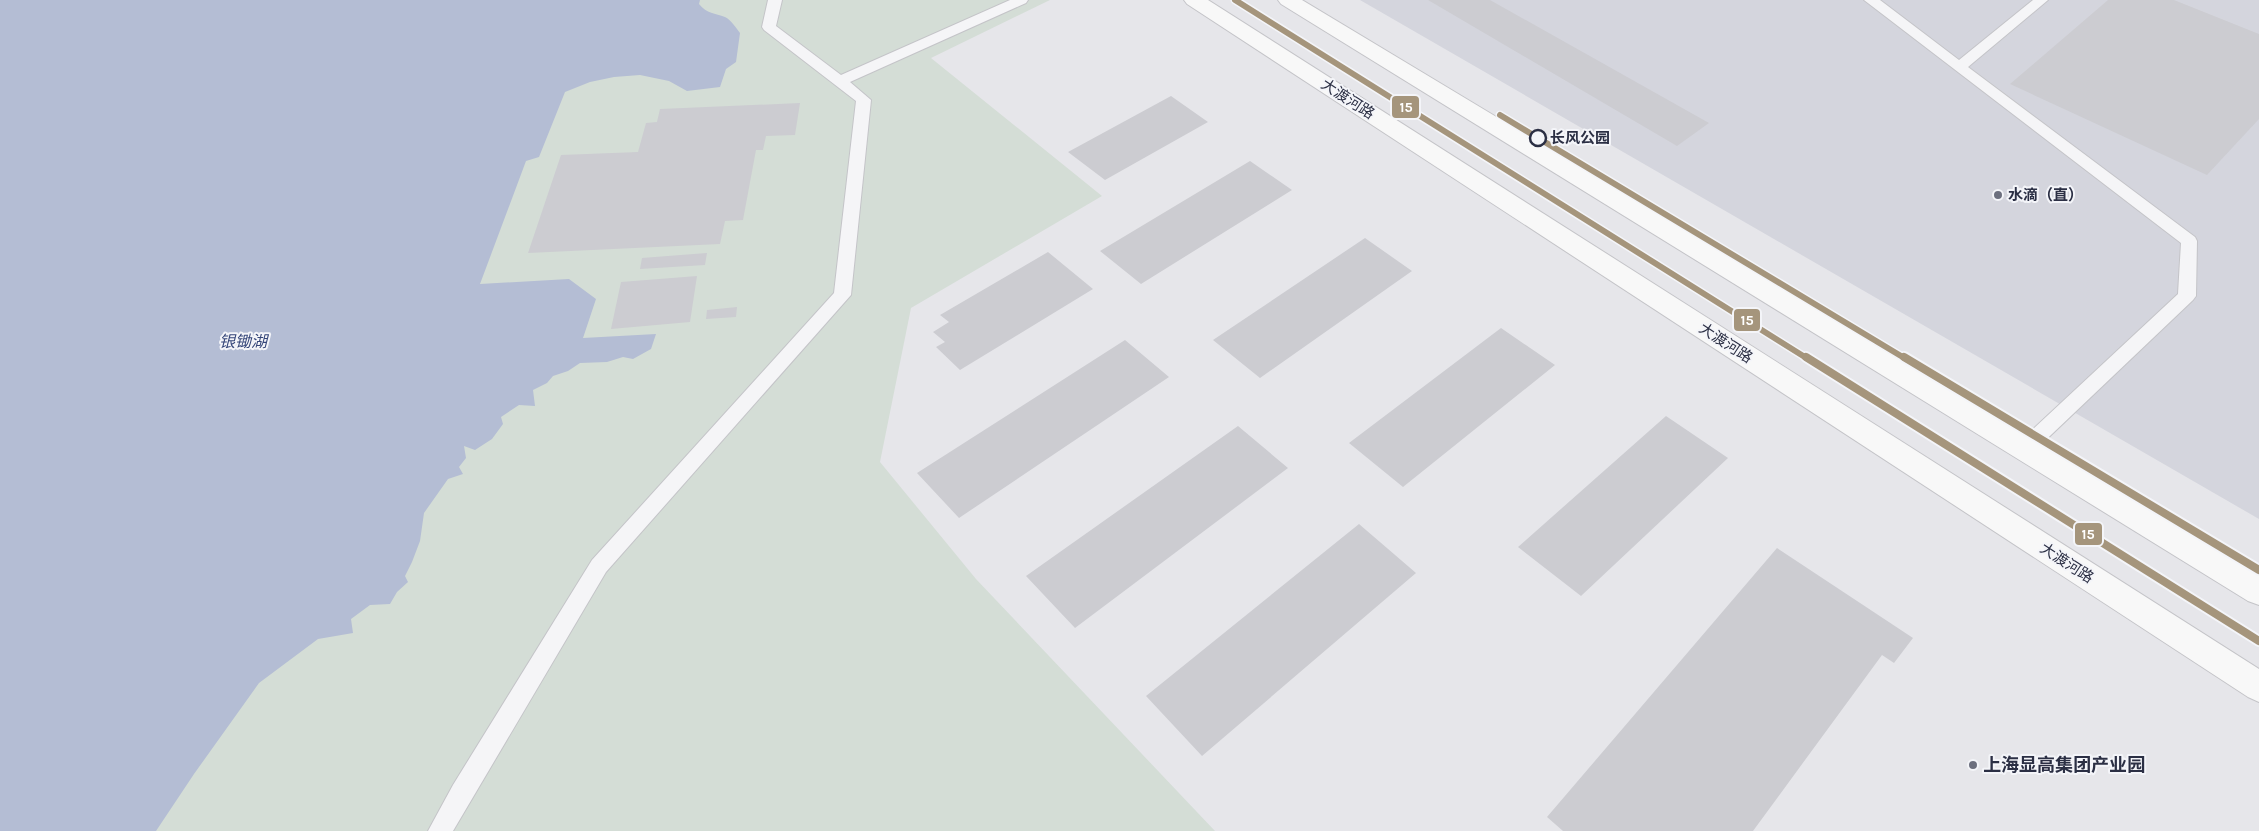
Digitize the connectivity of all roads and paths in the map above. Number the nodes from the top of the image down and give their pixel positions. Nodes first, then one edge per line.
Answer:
1 (775, 0) edge
2 (1021, 0) edge
3 (1194, 0) edge
4 (1288, 0) edge
5 (1871, 0) edge
6 (2041, 0) edge
7 (1959, 67) junction
8 (840, 81) junction
9 (2024, 449) junction
10 (2259, 592) edge
11 (2259, 687) edge
12 (440, 831) edge

1 - 8 lane
2 - 8 lane
3 - 11 main road, 大渡河路
4 - 9 main road
5 - 7 lane
6 - 7 lane
7 - 9 lane
8 - 12 lane
9 - 10 main road

